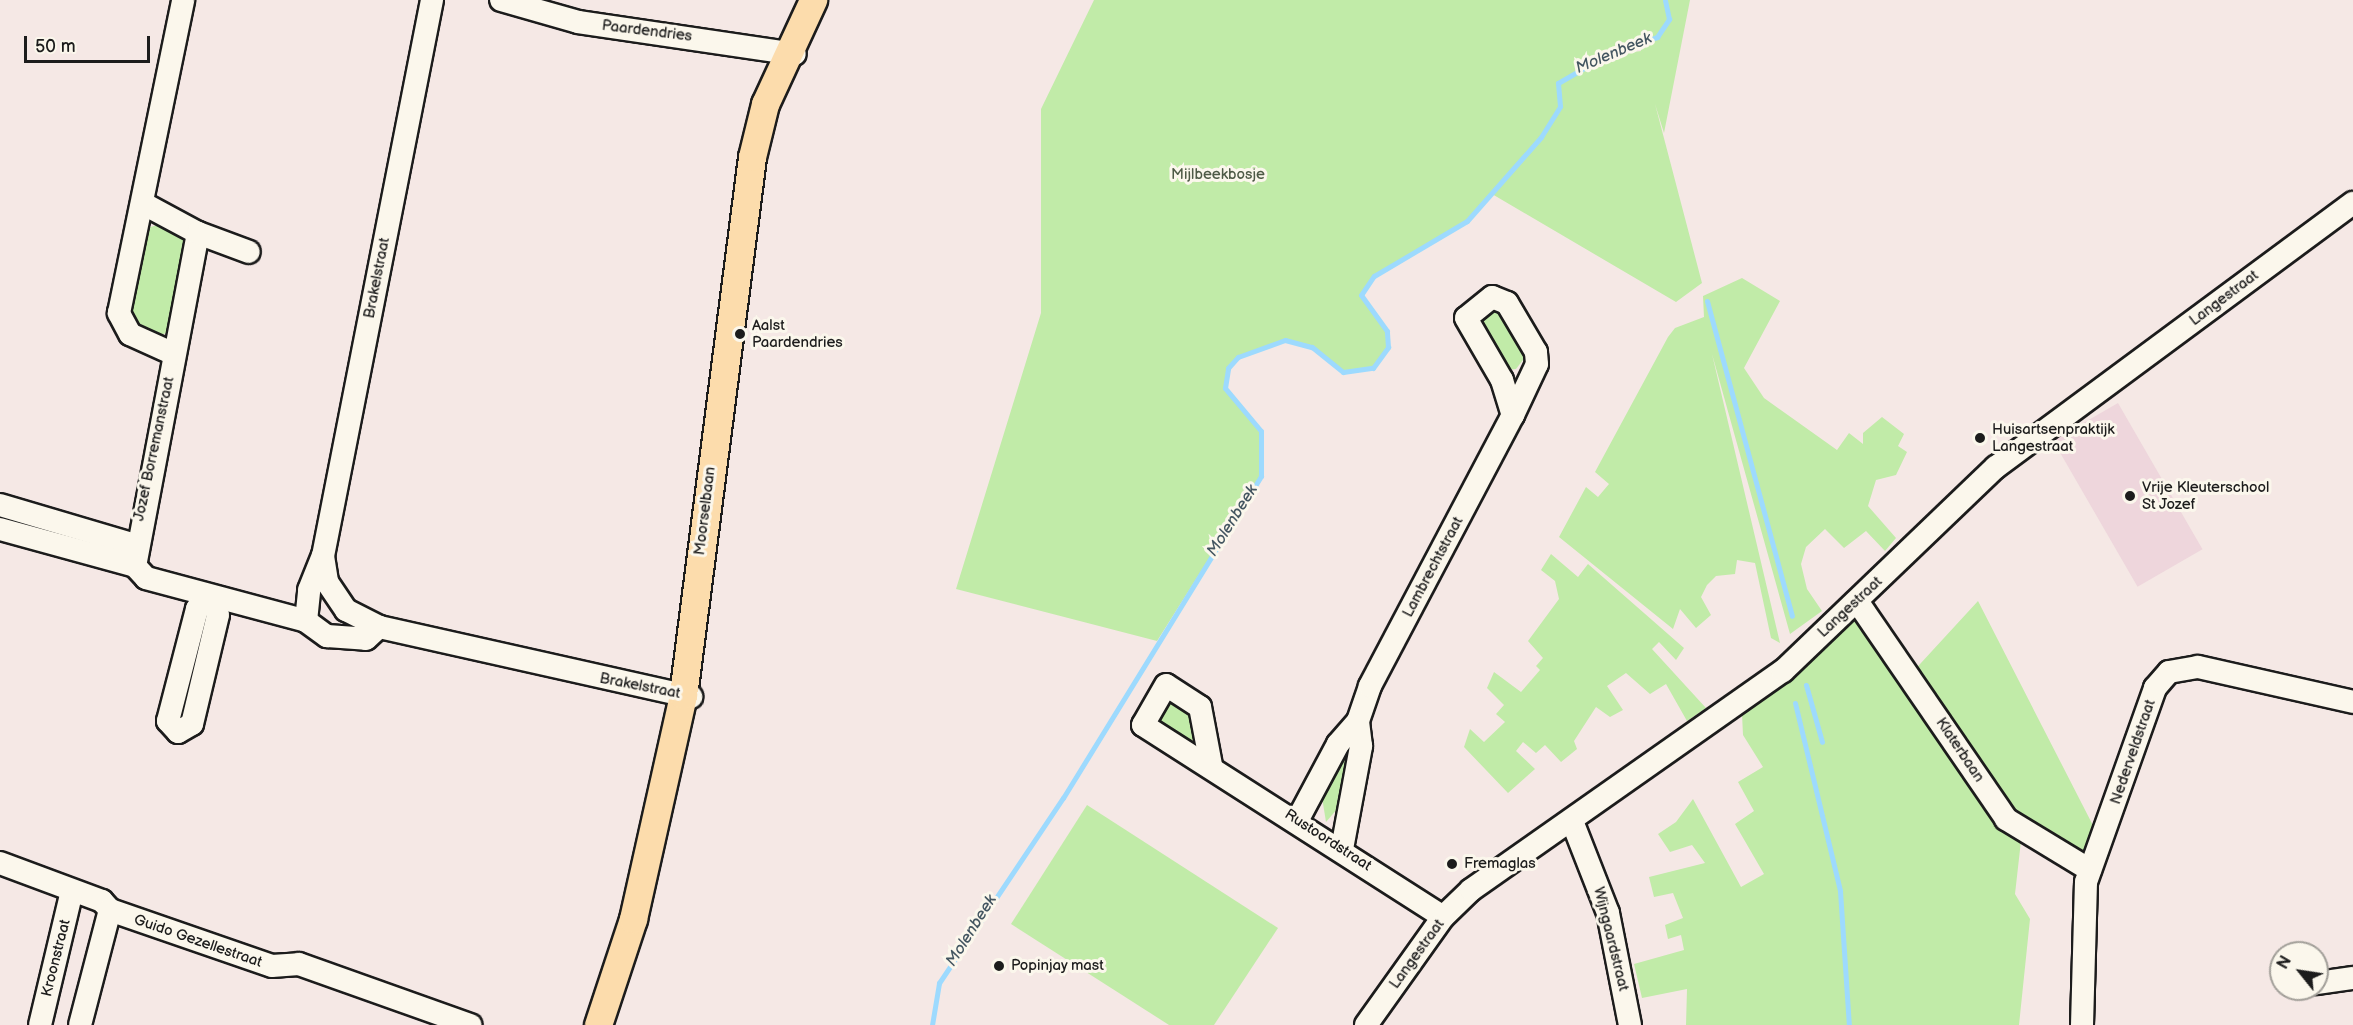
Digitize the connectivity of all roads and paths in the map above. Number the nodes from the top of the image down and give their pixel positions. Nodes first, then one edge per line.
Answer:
1 (183, 0) edge
2 (432, 0) edge
3 (501, 0) edge
4 (813, 0) edge
5 (791, 52) junction
6 (2353, 203) edge
7 (144, 204) junction
8 (198, 233) junction
9 (249, 252) dead end
10 (174, 354) junction
11 (1513, 415) junction
12 (0, 505) edge
13 (0, 529) edge
14 (135, 555) junction
15 (323, 556) junction
16 (212, 597) junction
17 (1857, 601) junction
18 (306, 621) junction
19 (379, 627) junction
20 (687, 696) junction
21 (2353, 702) edge
22 (1358, 721) junction
23 (1211, 765) dead end
24 (1298, 819) junction
25 (1572, 821) junction
26 (1342, 849) junction
27 (0, 863) edge
28 (2090, 870) junction
29 (72, 891) junction
30 (110, 910) junction
31 (1443, 917) junction
32 (2353, 978) edge
33 (2329, 981) edge
34 (40, 1025) edge
35 (81, 1025) edge
36 (470, 1025) edge
37 (598, 1025) edge
38 (1366, 1025) edge
39 (1630, 1025) edge
40 (2082, 1025) edge

1 - 7 street
2 - 15 street, Brakelstraat
3 - 5 street, Paardendries
4 - 5 main road, Moorselbaan
5 - 20 main road, Moorselbaan
6 - 17 street, Langestraat
7 - 8 street
7 - 10 street
8 - 9 street
8 - 10 street, Jozef Borremanstraat
10 - 14 street, Jozef Borremanstraat
11 - 11 street, Lambrechtstraat
11 - 22 street, Lambrechtstraat
12 - 14 street
13 - 14 street
14 - 16 street
15 - 18 street, Brakelstraat
15 - 19 street, Brakelstraat
16 - 16 street
16 - 18 street
17 - 25 street, Langestraat
17 - 28 street, Klaterbaan
18 - 19 street
19 - 20 street, Brakelstraat
20 - 37 main road, Moorselbaan
21 - 28 street, Nederveldstraat
22 - 24 street, Lambrechtstraat
22 - 26 street, Lambrechtstraat
23 - 24 street, Rustoordstraat
24 - 26 street, Rustoordstraat
25 - 31 street, Langestraat
25 - 39 street, Wijngaardstraat
26 - 31 street, Rustoordstraat
27 - 29 street, Guido Gezellestraat
28 - 40 street
29 - 30 street, Guido Gezellestraat
29 - 34 street, Kroonstraat
30 - 35 street
30 - 36 street, Guido Gezellestraat
31 - 38 street, Langestraat
32 - 33 street

